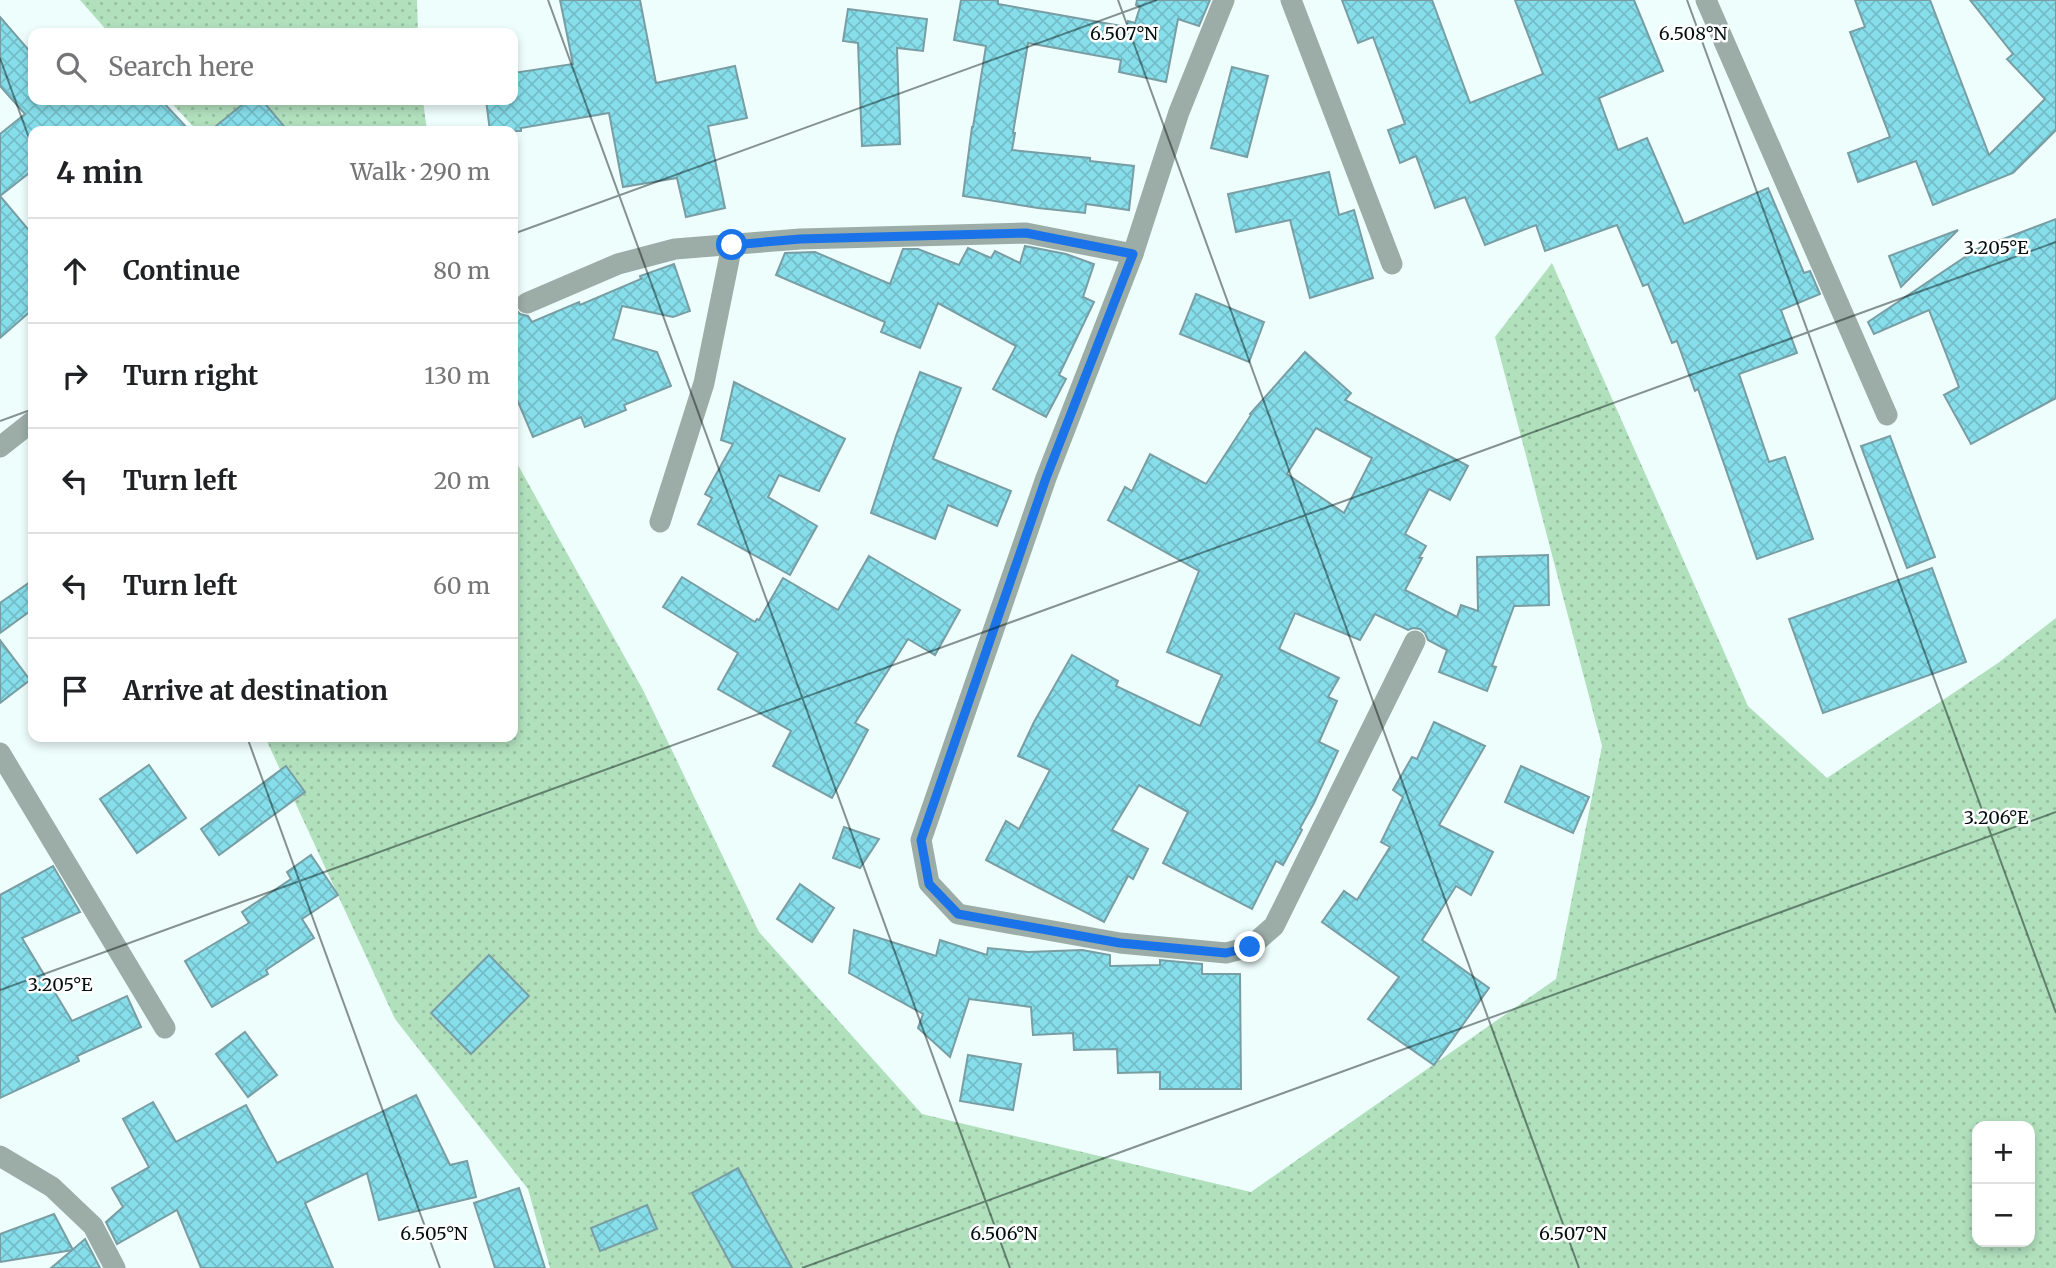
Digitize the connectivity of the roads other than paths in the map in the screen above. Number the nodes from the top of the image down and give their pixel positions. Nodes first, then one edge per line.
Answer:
1 (1224, 0) edge
2 (1291, 0) edge
3 (1706, 0) edge
4 (732, 245) junction
5 (1133, 254) junction
6 (1392, 264) dead end
7 (527, 303) dead end
8 (1887, 415) dead end
9 (28, 425) edge
10 (0, 447) edge
11 (660, 522) dead end
12 (1415, 641) dead end
13 (0, 753) edge
14 (165, 1028) dead end
15 (0, 1156) edge
16 (115, 1268) edge

1 - 5 street
2 - 6 street
3 - 8 street
4 - 5 street
4 - 7 street
4 - 11 street
5 - 12 street
9 - 10 street
13 - 14 street
15 - 16 street

